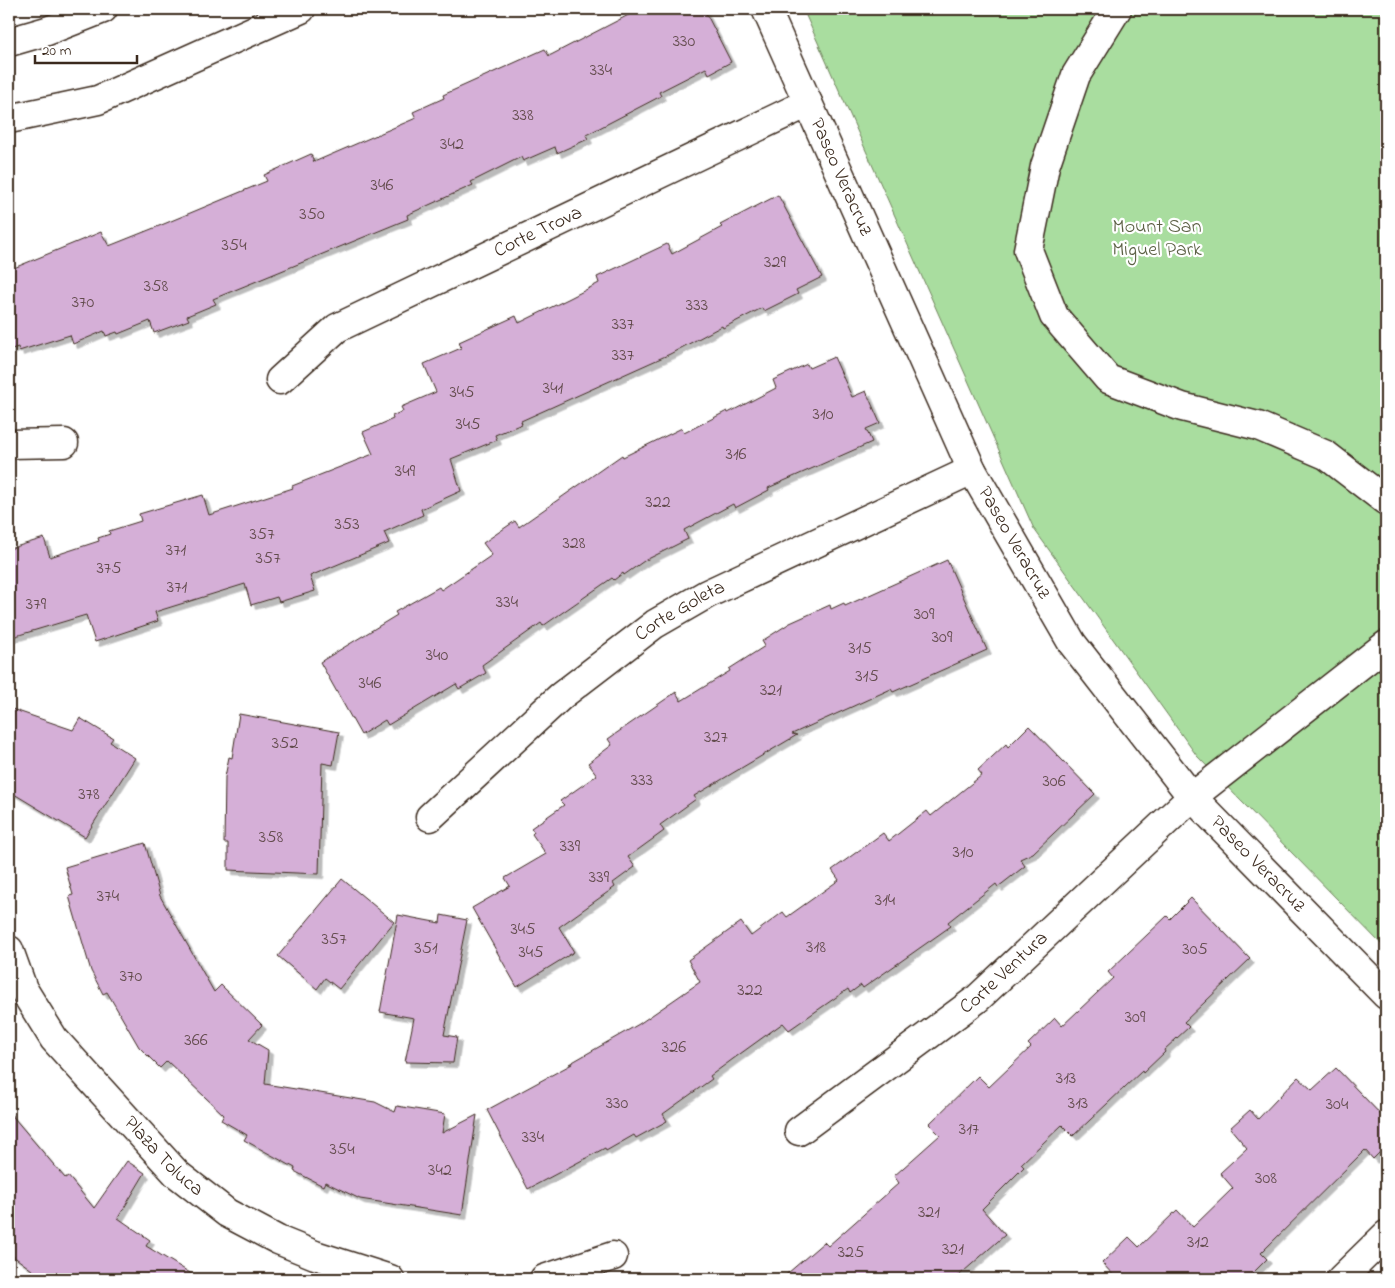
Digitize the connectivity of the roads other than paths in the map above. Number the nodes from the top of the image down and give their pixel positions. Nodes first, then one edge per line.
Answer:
1 (104, 9) edge
2 (301, 9) edge
3 (766, 9) edge
4 (1117, 9) edge
5 (9, 42) edge
6 (808, 103) junction
7 (9, 119) edge
8 (280, 380) dead end
9 (64, 443) dead end
10 (9, 444) edge
11 (972, 470) junction
12 (1386, 501) edge
13 (1386, 645) edge
14 (1192, 796) junction
15 (430, 817) dead end
16 (9, 950) edge
17 (1386, 995) edge
18 (800, 1131) dead end
19 (1386, 1234) edge
20 (613, 1256) dead end
21 (390, 1279) edge
22 (544, 1279) edge
23 (1341, 1279) edge

1 - 5 street
2 - 7 street
3 - 6 street, Paseo Veracruz
4 - 12 street
6 - 8 street, Corte Trova
6 - 11 street, Paseo Veracruz
9 - 10 street
11 - 14 street, Paseo Veracruz
11 - 15 street, Corte Goleta
13 - 14 street, Corte Ventura
14 - 17 street, Paseo Veracruz
14 - 18 street, Corte Ventura
16 - 21 street, Plaza Toluca
19 - 23 street
20 - 22 street

